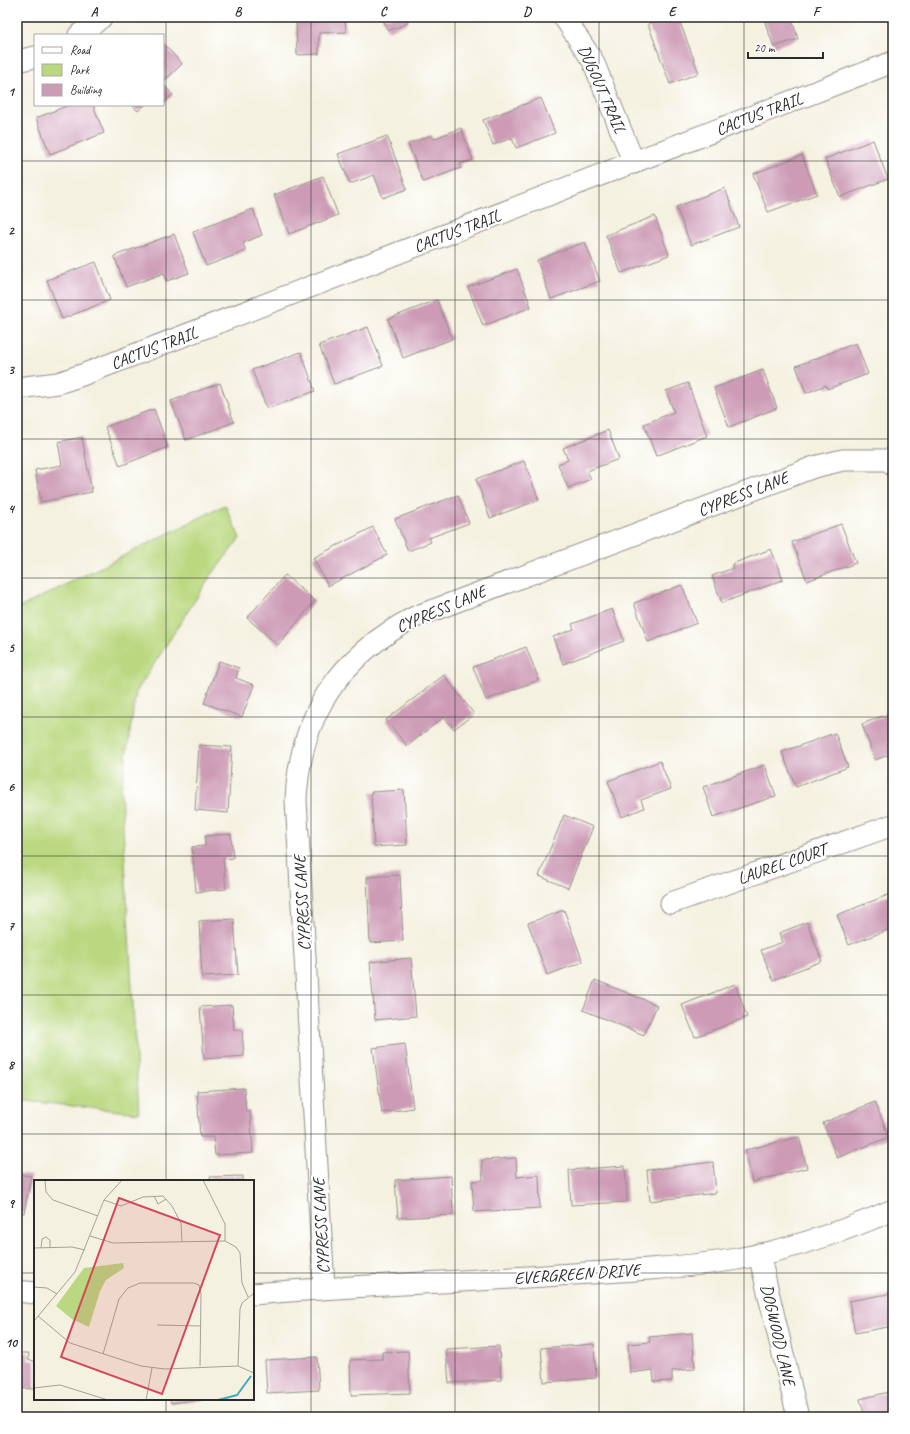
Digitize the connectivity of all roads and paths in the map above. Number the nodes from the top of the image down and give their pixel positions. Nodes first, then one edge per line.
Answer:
1 (102, 17) edge
2 (564, 17) edge
3 (81, 34) edge
4 (34, 57) edge
5 (17, 61) edge
6 (893, 62) edge
7 (634, 163) junction
8 (17, 388) edge
9 (893, 464) edge
10 (893, 825) edge
11 (671, 903) dead end
12 (893, 1210) edge
13 (759, 1254) junction
14 (324, 1288) junction
15 (17, 1290) edge
16 (34, 1293) edge
17 (254, 1294) edge
18 (798, 1417) edge

1 - 3 street
2 - 7 street, DUGOUT TRAIL
4 - 5 street
6 - 7 street, CACTUS TRAIL
7 - 8 street, CACTUS TRAIL
9 - 14 street, CYPRESS LANE
10 - 11 street, LAUREL COURT
12 - 13 street, EVERGREEN DRIVE
13 - 14 street, EVERGREEN DRIVE
13 - 18 street, DOGWOOD LANE
14 - 17 street, EVERGREEN DRIVE
15 - 16 street

